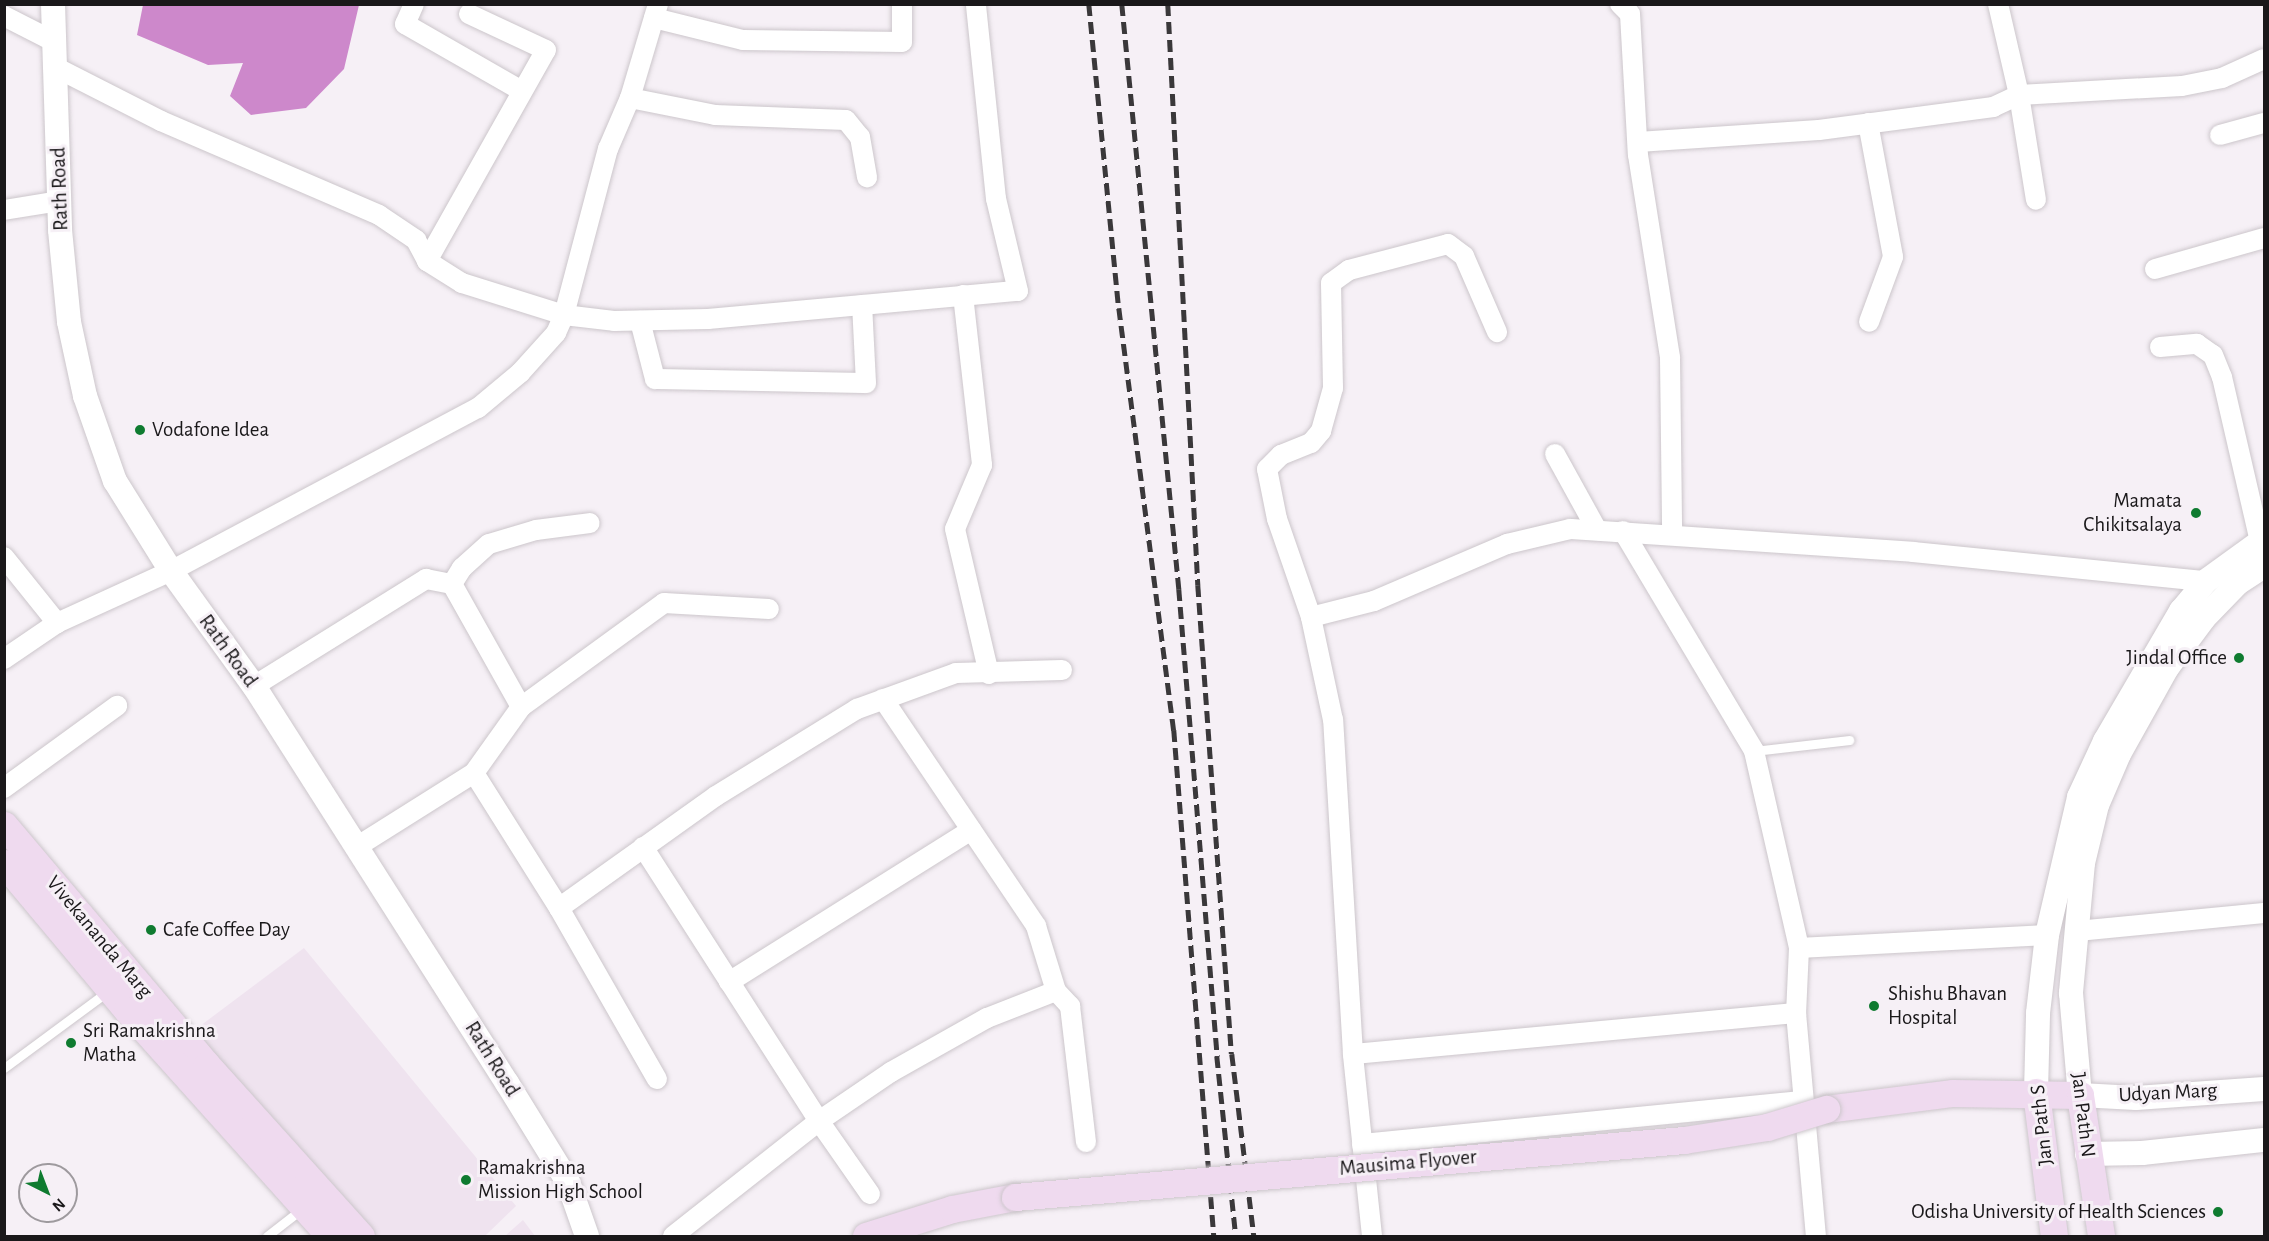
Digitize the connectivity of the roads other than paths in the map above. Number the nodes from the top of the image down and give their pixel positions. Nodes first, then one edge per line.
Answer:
1 (53, 4) edge
2 (414, 4) edge
3 (902, 4) edge
4 (976, 4) edge
5 (1620, 4) edge
6 (1998, 4) edge
7 (656, 11) edge
8 (469, 14) dead end
9 (4, 16) edge
10 (53, 41) junction
11 (2265, 59) edge
12 (55, 67) junction
13 (522, 91) junction
14 (2019, 96) junction
15 (630, 98) junction
16 (1868, 123) junction
17 (2265, 123) edge
18 (2220, 135) dead end
19 (1638, 142) junction
20 (867, 177) dead end
21 (2036, 200) dead end
22 (60, 201) junction
23 (4, 210) edge
24 (2265, 238) edge
25 (427, 261) junction
26 (2155, 269) dead end
27 (963, 295) junction
28 (862, 305) junction
29 (564, 315) junction
30 (640, 321) junction
31 (1869, 322) dead end
32 (1497, 332) dead end
33 (2160, 347) dead end
34 (1555, 454) dead end
35 (590, 523) dead end
36 (1597, 530) junction
37 (1623, 531) junction
38 (1672, 533) junction
39 (2263, 543) edge
40 (4, 557) edge
41 (2265, 566) edge
42 (171, 571) junction
43 (2206, 581) junction
44 (452, 584) junction
45 (769, 609) dead end
46 (1311, 617) junction
47 (57, 623) junction
48 (4, 659) edge
49 (1062, 670) dead end
50 (989, 674) junction
51 (254, 686) junction
52 (884, 699) junction
53 (117, 706) dead end
54 (521, 707) junction
55 (1849, 740) dead end
56 (1754, 751) junction
57 (474, 773) junction
58 (4, 788) edge
59 (4, 825) edge
60 (971, 830) junction
61 (358, 846) junction
62 (643, 847) junction
63 (10, 880) edge
64 (559, 908) junction
65 (2265, 913) edge
66 (2077, 931) junction
67 (2047, 935) junction
68 (1799, 948) junction
69 (729, 982) junction
70 (110, 990) junction
71 (1056, 992) junction
72 (1796, 1013) junction
73 (1353, 1054) junction
74 (4, 1068) edge
75 (657, 1079) dead end
76 (2265, 1089) edge
77 (2036, 1092) junction
78 (1953, 1094) joint
79 (2080, 1095) junction
80 (1814, 1105) junction
81 (819, 1121) junction
82 (2265, 1140) edge
83 (1086, 1142) dead end
84 (1362, 1144) junction
85 (2087, 1154) junction
86 (2045, 1158) junction
87 (870, 1194) dead end
88 (303, 1208) junction
89 (267, 1236) edge
90 (330, 1236) edge
91 (361, 1236) edge
92 (587, 1236) edge
93 (673, 1236) edge
94 (866, 1236) edge
95 (1372, 1236) edge
96 (1816, 1236) edge
97 (2054, 1236) edge
98 (2101, 1236) edge

1 - 10 street, Rath Road
2 - 13 street
3 - 7 street
4 - 27 street
5 - 19 street
6 - 14 street
7 - 15 street
8 - 13 street
9 - 10 street
10 - 12 street, Rath Road
11 - 14 street
12 - 22 street, Rath Road
12 - 25 street
13 - 25 street
14 - 16 street
14 - 21 street
15 - 20 street
15 - 29 street
16 - 19 street
16 - 31 street
17 - 18 street
19 - 38 street
22 - 23 street
22 - 42 street, Rath Road
24 - 26 street
25 - 29 street
27 - 28 street
27 - 50 street
28 - 30 street
28 - 30 street
29 - 30 street
29 - 42 street
32 - 46 street
33 - 39 street
34 - 36 street
35 - 44 street
36 - 37 street
36 - 46 street
37 - 38 street
37 - 56 street
38 - 43 street
39 - 43 street, Jan Path S
40 - 47 street
41 - 66 street, Jan Path N
42 - 47 street
42 - 51 street, Rath Road
43 - 67 street, Jan Path S
44 - 51 street
44 - 54 street
45 - 54 street
46 - 73 street
47 - 48 street
49 - 50 street
50 - 52 street
51 - 61 street, Rath Road
52 - 60 street
52 - 62 street
53 - 58 street
54 - 57 street
55 - 56 lane
56 - 68 street
57 - 61 street
57 - 64 street
59 - 91 main road, Vivekananda Marg
60 - 69 street
60 - 71 street
61 - 92 street, Rath Road
62 - 64 street
62 - 69 street
63 - 70 main road, Vivekananda Marg
64 - 75 street
65 - 66 street
66 - 79 street, Jan Path N
67 - 68 street
67 - 77 street, Jan Path S
68 - 72 street
69 - 81 street
70 - 74 lane
70 - 88 main road, Vivekananda Marg
71 - 81 street
71 - 83 street
72 - 73 street
72 - 80 street
73 - 84 street
76 - 79 street, Udyan Marg
77 - 78 main road, Udyan Marg
77 - 79 main road, Udyan Marg
77 - 86 main road, Jan Path S
78 - 80 main road, Mausima Flyover
79 - 85 main road, Jan Path N
80 - 84 street
80 - 94 main road, Mausima Flyover, bridge
80 - 96 street
81 - 87 street
81 - 93 street
82 - 85 street
84 - 95 street
85 - 86 main road
85 - 98 main road, Jan Path N
86 - 97 main road, Jan Path S
88 - 89 lane
88 - 90 main road, Vivekananda Marg

